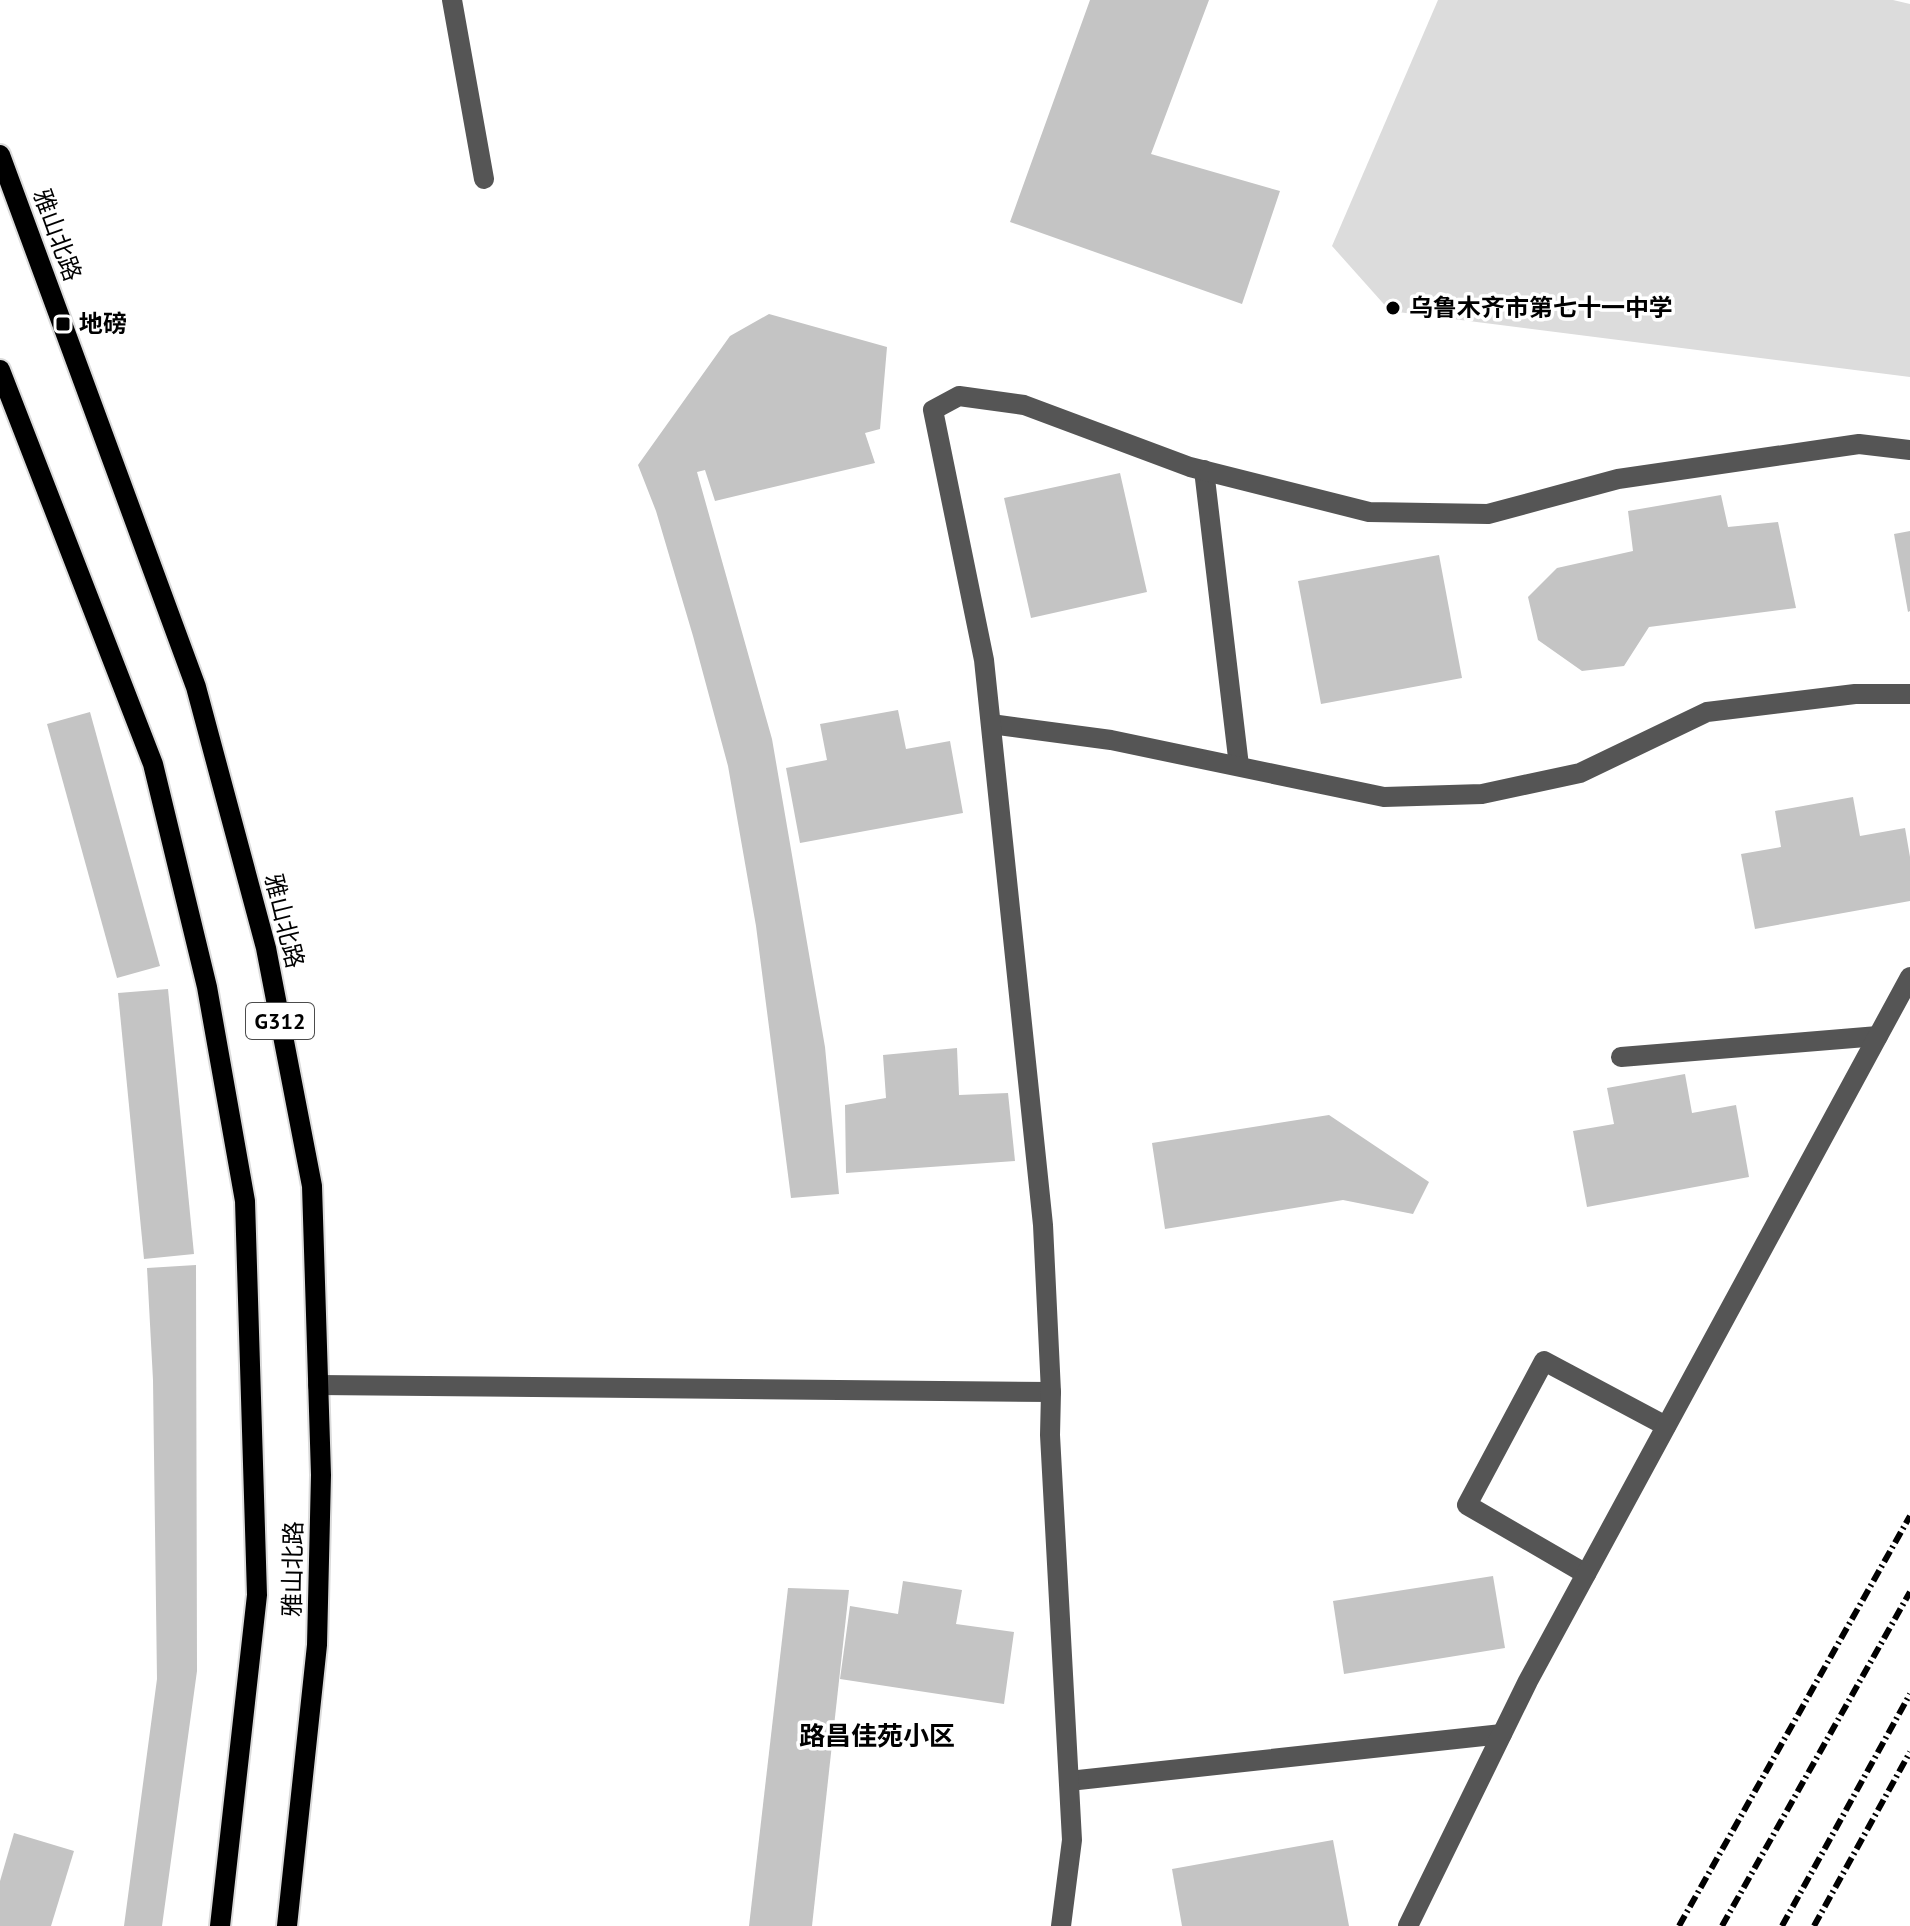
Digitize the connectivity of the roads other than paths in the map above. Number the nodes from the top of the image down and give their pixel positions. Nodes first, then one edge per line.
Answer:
1 (452, 0) edge
2 (0, 155) edge
3 (484, 179) dead end
4 (0, 370) edge
5 (1910, 450) edge
6 (1204, 470) junction
7 (1910, 694) edge
8 (991, 724) junction
9 (1239, 766) junction
10 (1910, 977) edge
11 (1878, 1036) junction
12 (1621, 1057) dead end
13 (318, 1385) junction
14 (1051, 1392) junction
15 (1666, 1426) junction
16 (1586, 1574) junction
17 (1502, 1734) junction
18 (1069, 1781) junction
19 (220, 1926) edge
20 (287, 1926) edge
21 (1061, 1926) edge
22 (1408, 1926) edge

1 - 3 street
2 - 13 main road, 雅山北路 / G312
4 - 19 main road, 雅山北路 / G312
5 - 6 street
6 - 8 street
6 - 9 street
7 - 9 street
8 - 9 street
8 - 14 street
10 - 11 street
11 - 12 street
11 - 15 street
13 - 14 street
13 - 20 main road, 雅山北路 / G312
14 - 18 street
15 - 16 street
15 - 16 street
16 - 17 street
17 - 18 street
17 - 22 street
18 - 21 street

